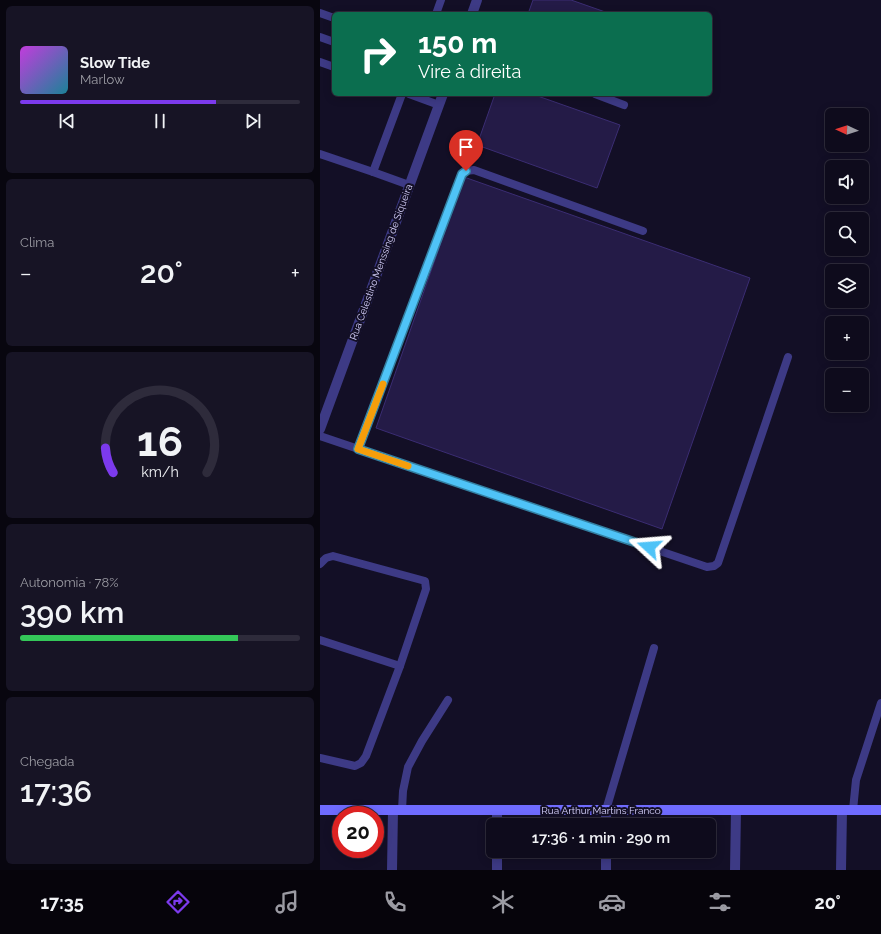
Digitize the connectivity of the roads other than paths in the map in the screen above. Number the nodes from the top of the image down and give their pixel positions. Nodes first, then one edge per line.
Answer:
1 (441, 0) edge
2 (477, 0) edge
3 (437, 12) edge
4 (473, 12) edge
5 (320, 13) edge
6 (332, 17) edge
7 (320, 37) edge
8 (332, 41) edge
9 (320, 62) edge
10 (332, 66) edge
11 (401, 96) edge
12 (414, 96) edge
13 (441, 96) edge
14 (599, 96) edge
15 (438, 105) junction
16 (624, 105) dead end
17 (320, 154) edge
18 (373, 172) junction
19 (409, 185) junction
20 (643, 231) dead end
21 (788, 357) dead end
22 (320, 429) edge
23 (320, 436) edge
24 (358, 449) junction
25 (320, 564) edge
26 (320, 640) edge
27 (654, 648) dead end
28 (400, 666) junction
29 (448, 700) dead end
30 (881, 703) edge
31 (320, 758) edge
32 (320, 810) edge
33 (397, 810) junction
34 (497, 810) junction
35 (606, 810) junction
36 (736, 810) junction
37 (842, 810) junction
38 (853, 810) junction
39 (881, 810) edge
40 (497, 818) edge
41 (606, 818) edge
42 (497, 858) edge
43 (606, 858) edge
44 (392, 870) edge
45 (497, 870) edge
46 (606, 870) edge
47 (735, 870) edge
48 (841, 870) edge

1 - 3 lane
2 - 4 street
5 - 6 lane
7 - 8 lane
9 - 10 lane
11 - 18 lane
12 - 15 lane
13 - 15 street, Rua Celestino Menssing de Siqueira
14 - 16 lane
15 - 19 street, Rua Celestino Menssing de Siqueira
17 - 18 lane
18 - 19 lane
19 - 22 street, Rua Celestino Menssing de Siqueira
20 - 24 lane
21 - 24 lane
23 - 24 lane
25 - 28 lane
26 - 28 lane
27 - 35 lane
28 - 31 lane
29 - 33 lane
30 - 38 lane
32 - 33 main road, Rua Arthur Martins Franco
33 - 34 main road, Rua Arthur Martins Franco
33 - 44 street
34 - 35 main road, Rua Arthur Martins Franco
34 - 40 street
35 - 36 main road, Rua Arthur Martins Franco
35 - 41 street
36 - 37 main road, Rua Arthur Martins Franco
36 - 47 street
37 - 38 main road, Rua Arthur Martins Franco
37 - 48 street
38 - 39 main road, Rua Arthur Martins Franco
42 - 45 street
43 - 46 street

